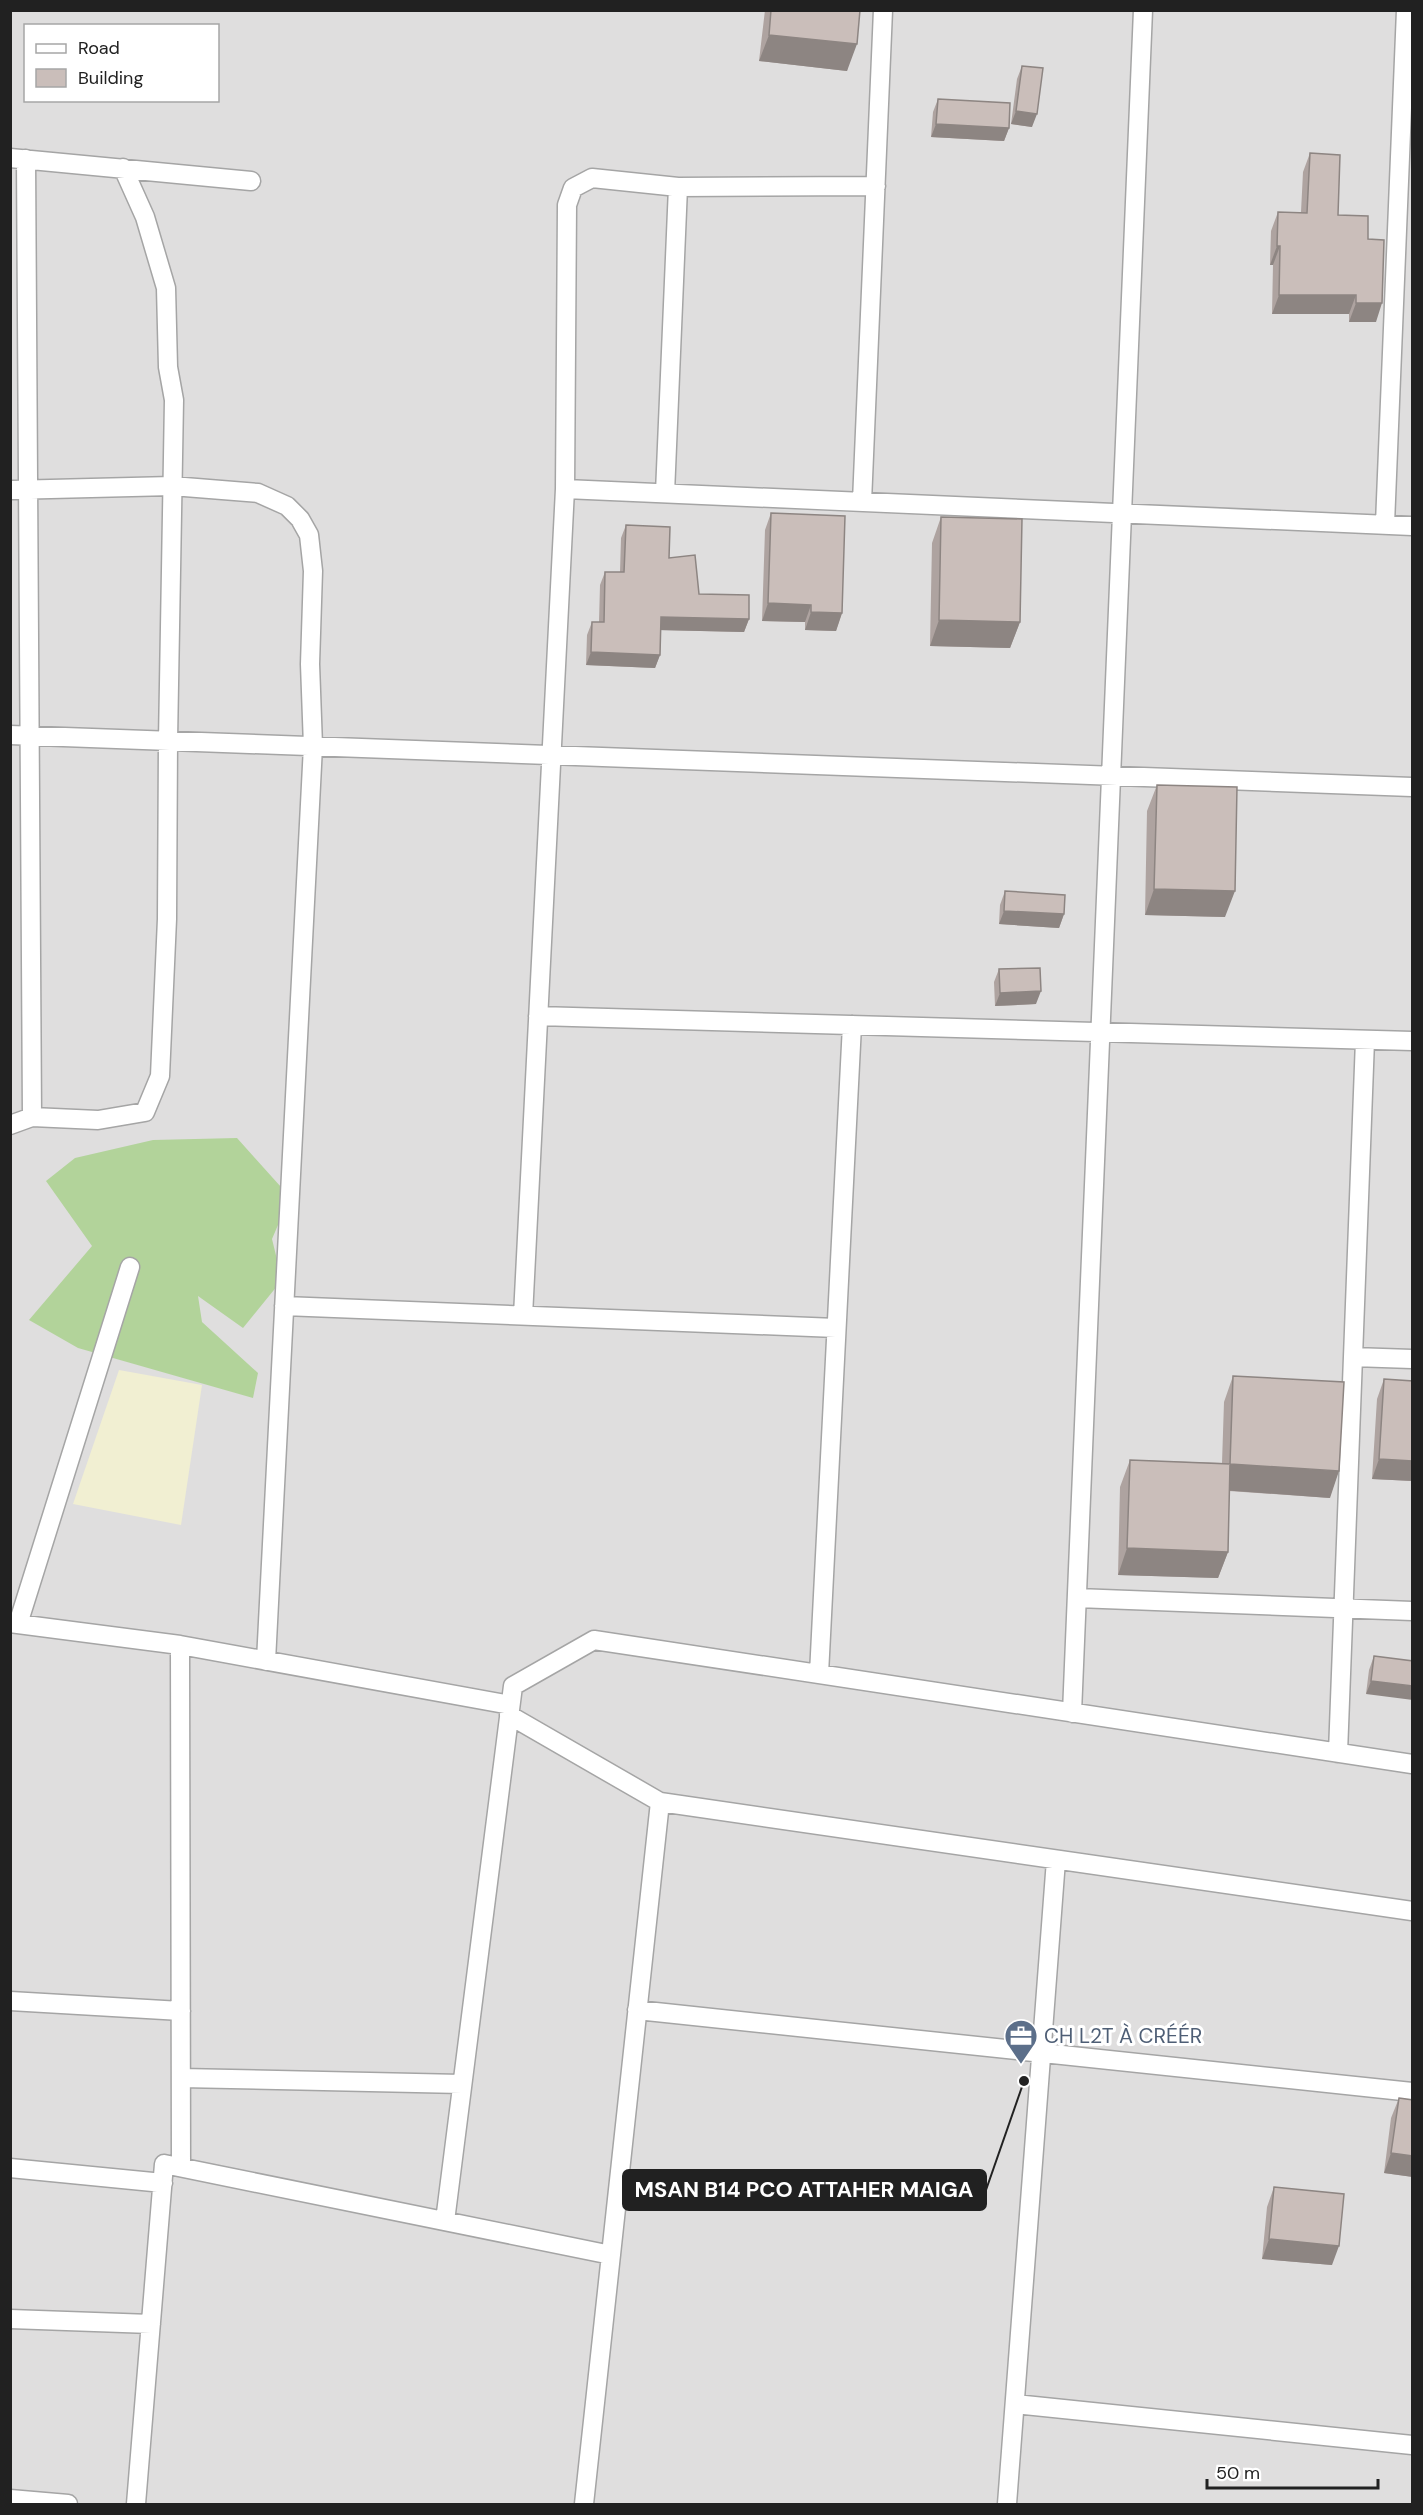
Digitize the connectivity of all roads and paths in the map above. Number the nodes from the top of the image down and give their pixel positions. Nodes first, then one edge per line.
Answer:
1 (883, 10) edge
2 (1143, 10) edge
3 (1406, 10) edge
4 (18, 159) edge
5 (123, 168) junction
6 (251, 181) dead end
7 (876, 186) junction
8 (678, 187) junction
9 (1405, 215) edge
10 (172, 486) junction
11 (565, 489) junction
12 (20, 490) edge
13 (665, 493) junction
14 (862, 502) junction
15 (1122, 513) junction
16 (1385, 524) junction
17 (1413, 526) edge
18 (10, 735) edge
19 (30, 736) junction
20 (168, 741) junction
21 (313, 746) junction
22 (552, 755) junction
23 (1111, 776) junction
24 (1413, 787) edge
25 (538, 1016) junction
26 (852, 1025) junction
27 (1101, 1032) junction
28 (1365, 1040) junction
29 (1413, 1041) edge
30 (32, 1117) junction
31 (10, 1125) edge
32 (130, 1267) dead end
33 (284, 1306) junction
34 (523, 1316) junction
35 (836, 1328) junction
36 (1353, 1357) junction
37 (1413, 1359) edge
38 (1077, 1598) junction
39 (1344, 1609) junction
40 (1413, 1611) edge
41 (14, 1624) edge
42 (180, 1645) junction
43 (266, 1661) junction
44 (819, 1674) junction
45 (510, 1710) junction
46 (1072, 1713) junction
47 (1338, 1753) junction
48 (1413, 1764) edge
49 (660, 1802) junction
50 (1056, 1860) junction
51 (1413, 1911) edge
52 (10, 2001) edge
53 (637, 2010) junction
54 (181, 2011) junction
55 (1042, 2053) junction
56 (181, 2078) junction
57 (462, 2084) junction
58 (1413, 2092) edge
59 (181, 2167) junction
60 (10, 2168) edge
61 (163, 2182) junction
62 (445, 2221) junction
63 (611, 2254) junction
64 (10, 2319) edge
65 (151, 2324) junction
66 (1015, 2404) junction
67 (1413, 2445) edge
68 (10, 2499) edge
69 (68, 2505) edge
70 (136, 2505) edge
71 (584, 2505) edge
72 (1007, 2505) edge

1 - 7 street
2 - 15 street
3 - 9 street
4 - 5 street
4 - 12 street
5 - 6 street
5 - 10 street
7 - 8 street
7 - 14 street
8 - 11 street
8 - 13 street
9 - 16 street
10 - 12 street
10 - 20 street
10 - 21 street
11 - 13 street
11 - 22 street
12 - 19 street
13 - 14 street
14 - 15 street
15 - 16 street
15 - 23 street
16 - 17 street
18 - 19 street
19 - 20 street
19 - 30 street
20 - 21 street
20 - 30 street
21 - 22 street
21 - 33 street
22 - 23 street
22 - 25 street
23 - 24 street
23 - 27 street
25 - 26 street
25 - 34 street
26 - 27 street
26 - 35 street
27 - 28 street
27 - 38 street
28 - 29 street
28 - 36 street
30 - 31 street
32 - 41 street
33 - 34 street
33 - 43 street
34 - 35 street
35 - 44 street
36 - 37 street
36 - 39 street
38 - 39 street
38 - 46 street
39 - 40 street
39 - 47 street
41 - 42 street
42 - 43 street
42 - 54 street
43 - 45 street
44 - 45 street
44 - 46 street
45 - 49 street
45 - 57 street
46 - 47 street
47 - 48 street
49 - 50 street
49 - 53 street
50 - 51 street
50 - 55 street
52 - 54 street
53 - 55 street
53 - 63 street
54 - 56 street
55 - 58 street
55 - 66 street
56 - 57 street
56 - 59 street
57 - 62 street
59 - 61 street
59 - 62 street
60 - 61 street
61 - 65 street
62 - 63 street
63 - 71 street
64 - 65 street
65 - 70 street
66 - 67 street
66 - 72 street
68 - 69 street

